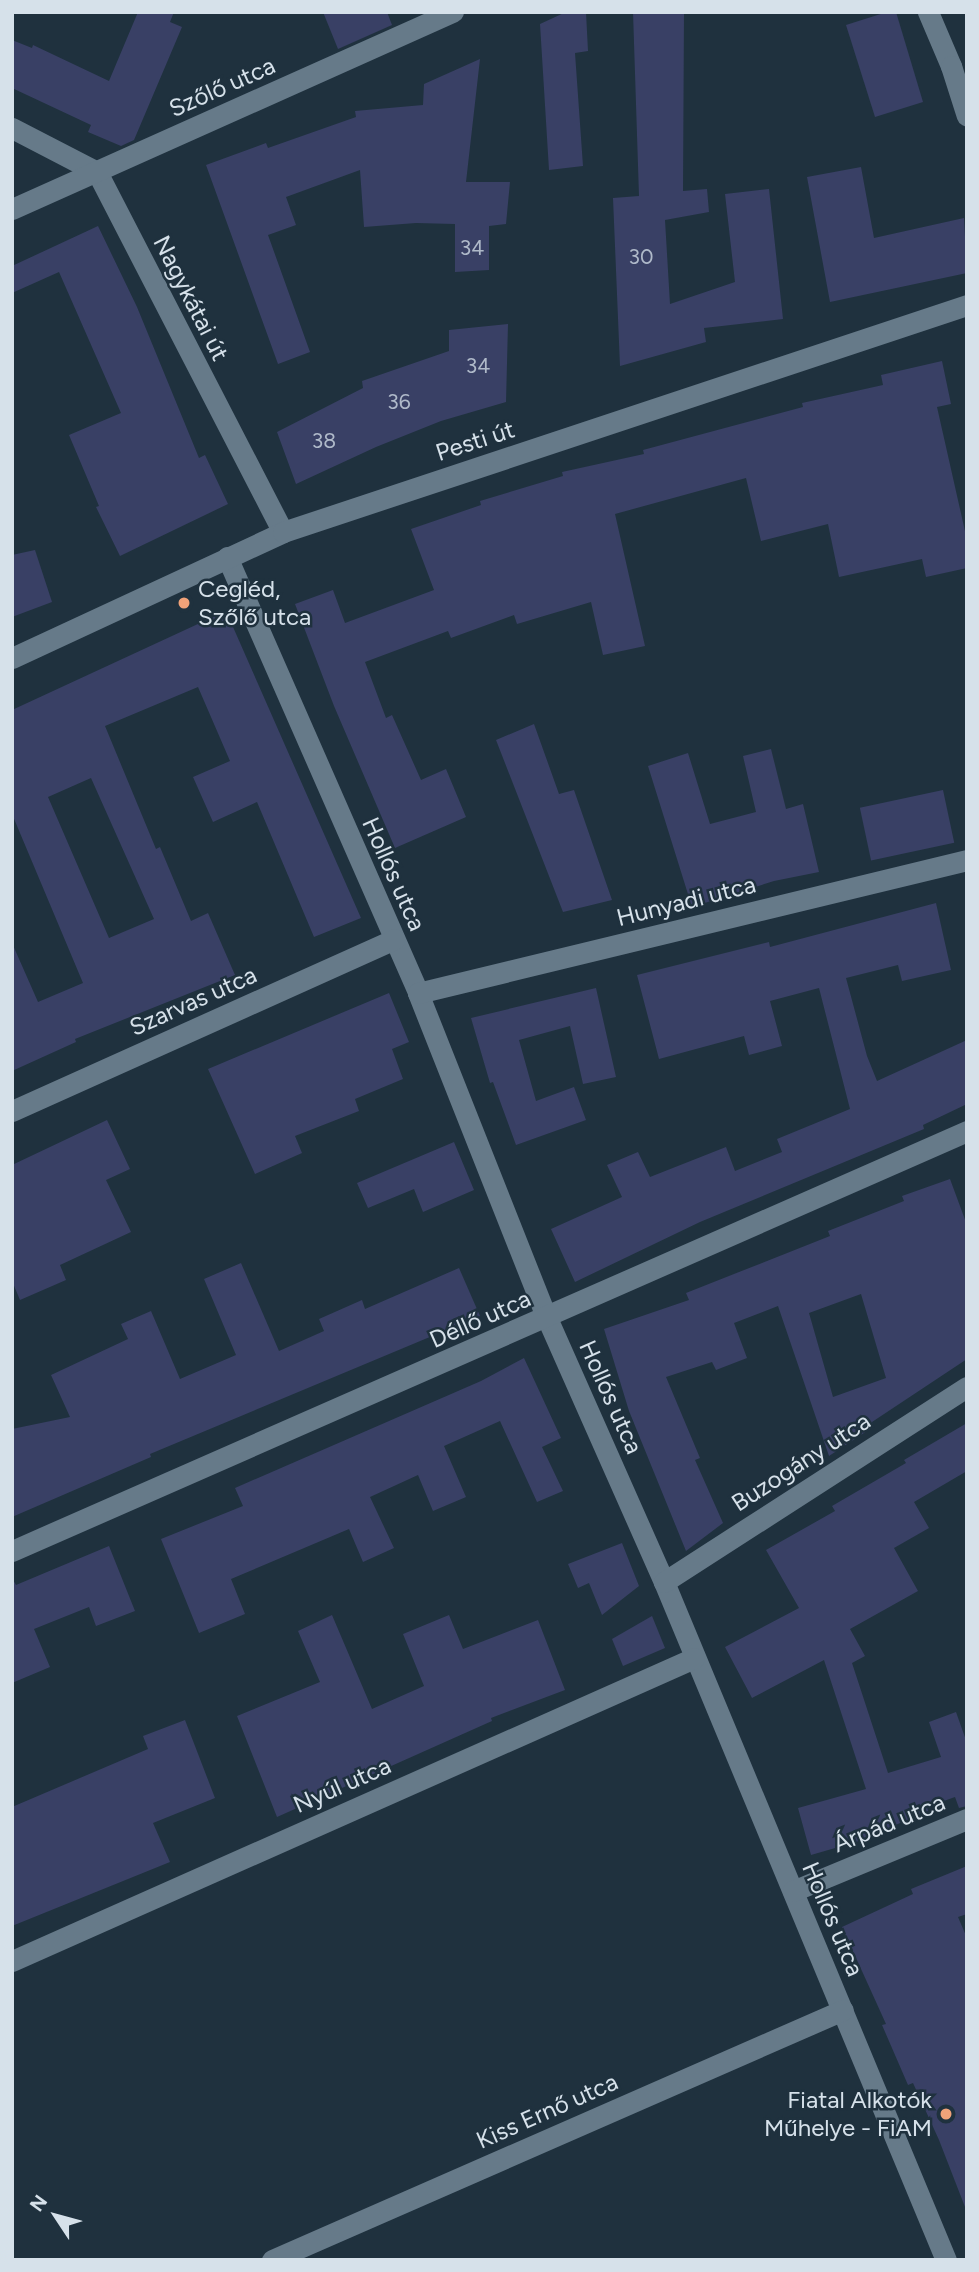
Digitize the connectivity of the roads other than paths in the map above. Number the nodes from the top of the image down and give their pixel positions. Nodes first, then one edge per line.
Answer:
1 (453, 12) edge
2 (928, 12) edge
3 (959, 64) edge
4 (967, 116) edge
5 (12, 128) edge
6 (97, 172) junction
7 (12, 209) edge
8 (967, 305) edge
9 (283, 532) junction
10 (227, 557) junction
11 (12, 658) edge
12 (967, 860) edge
13 (394, 939) junction
14 (418, 993) junction
15 (12, 1111) edge
16 (967, 1131) edge
17 (547, 1318) junction
18 (967, 1387) edge
19 (12, 1551) edge
20 (664, 1582) junction
21 (694, 1658) junction
22 (967, 1819) edge
23 (793, 1891) junction
24 (12, 1961) edge
25 (843, 2010) junction
26 (272, 2260) edge
27 (946, 2260) edge

1 - 6 street, Szőlő utca
2 - 3 street
3 - 4 street
5 - 6 street
6 - 7 street, Szőlő utca
6 - 9 street, Nagykátai út
8 - 9 street, Pesti út
9 - 10 street, Pesti út
10 - 11 street, Pesti út
10 - 13 street, Hollós utca
12 - 14 street, Hunyadi utca
13 - 14 street, Hollós utca
13 - 15 street, Szarvas utca
14 - 17 street, Hollós utca
16 - 17 street, Déllő utca
17 - 19 street, Déllő utca
17 - 20 street, Hollós utca
18 - 20 street, Buzogány utca
20 - 21 street, Hollós utca
21 - 23 street, Hollós utca
21 - 24 street, Nyúl utca
22 - 23 street, Árpád utca
23 - 25 street, Hollós utca
25 - 26 street, Kiss Ernő utca
25 - 27 street, Hollós utca

